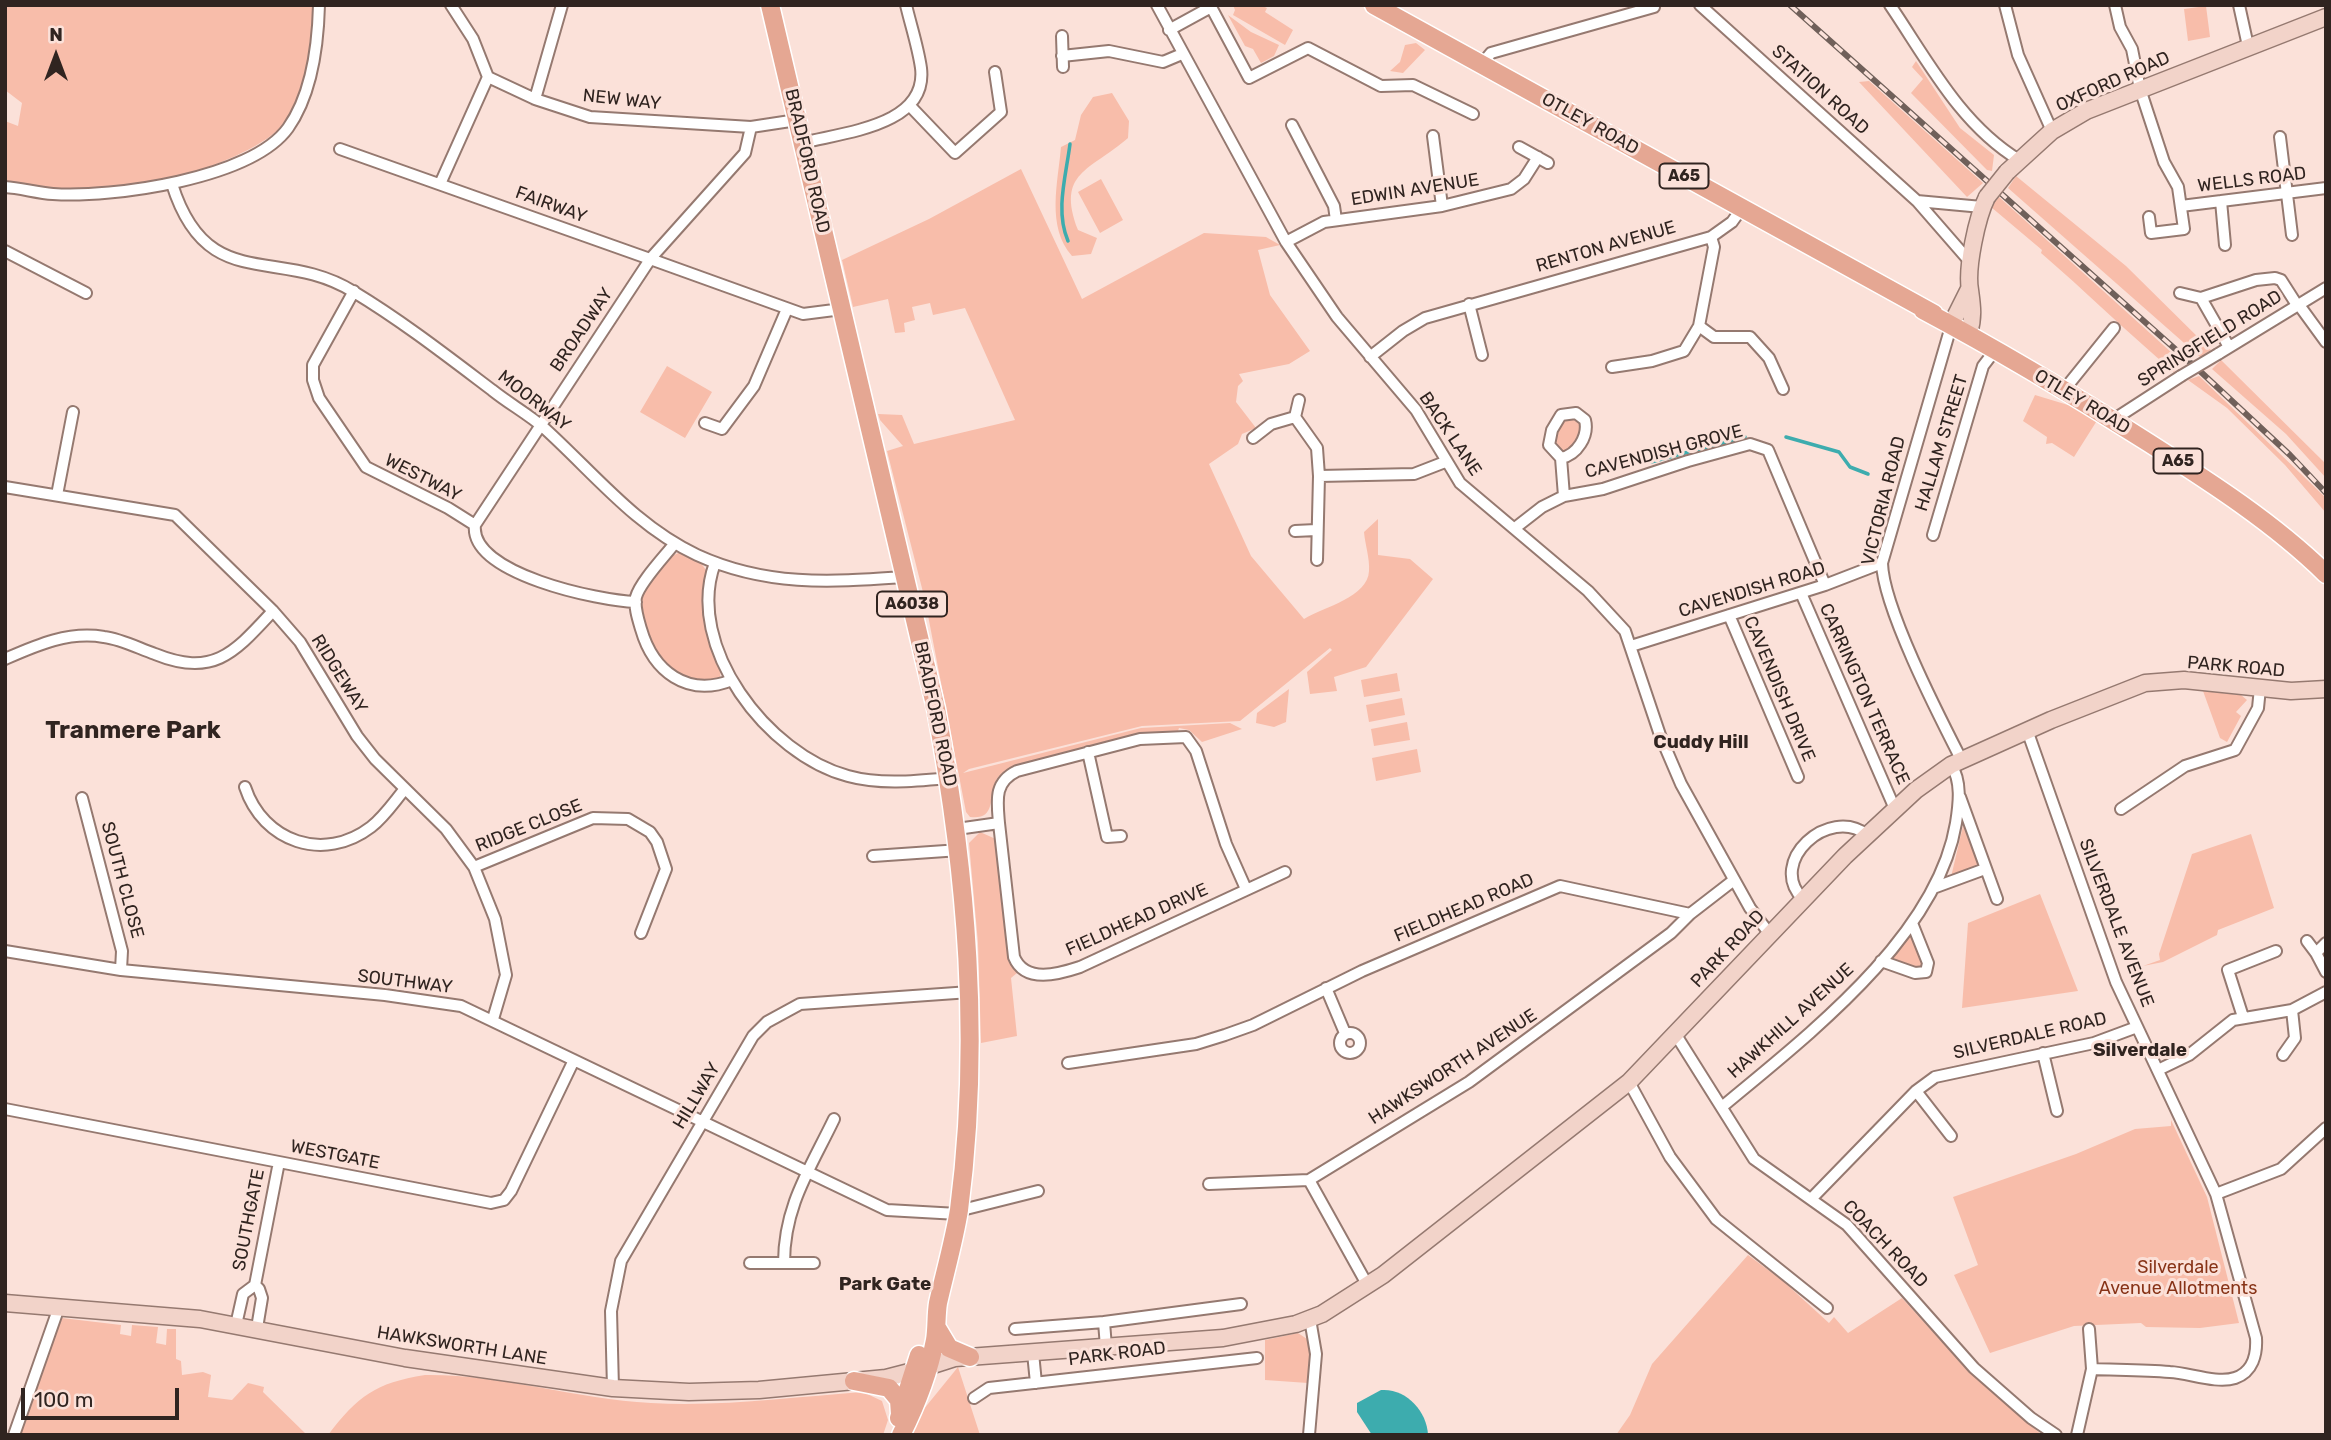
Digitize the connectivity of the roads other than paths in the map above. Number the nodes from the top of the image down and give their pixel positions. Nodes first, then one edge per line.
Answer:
1 (319, 5) edge
2 (451, 5) edge
3 (562, 5) edge
4 (770, 5) edge
5 (906, 5) edge
6 (1157, 5) edge
7 (1374, 5) edge
8 (1700, 5) edge
9 (1890, 5) edge
10 (2005, 5) edge
11 (2115, 5) edge
12 (2239, 5) edge
13 (1210, 6) edge
14 (1654, 7) edge
15 (2326, 17) edge
16 (1169, 30) junction
17 (1062, 36) dead end
18 (2248, 46) junction
19 (1182, 54) junction
20 (1481, 65) junction
21 (995, 72) dead end
22 (488, 77) junction
23 (2140, 89) junction
24 (535, 99) junction
25 (911, 107) junction
26 (1473, 114) dead end
27 (797, 120) junction
28 (1292, 125) dead end
29 (751, 127) junction
30 (2052, 131) junction
31 (1433, 136) dead end
32 (2280, 137) dead end
33 (802, 143) junction
34 (1519, 147) dead end
35 (340, 149) dead end
36 (2019, 160) junction
37 (172, 184) junction
38 (440, 184) junction
39 (5, 187) edge
40 (2326, 188) edge
41 (2286, 193) junction
42 (1917, 201) junction
43 (2221, 201) junction
44 (1984, 202) junction
45 (1442, 206) junction
46 (2181, 206) junction
47 (1742, 208) junction
48 (2150, 217) dead end
49 (1336, 220) junction
50 (2292, 235) dead end
51 (1711, 237) junction
52 (1286, 242) junction
53 (2225, 245) dead end
54 (5, 251) edge
55 (652, 259) junction
56 (1972, 264) junction
57 (2326, 288) edge
58 (1969, 289) junction
59 (354, 292) junction
60 (86, 293) dead end
61 (2180, 293) dead end
62 (2200, 298) junction
63 (1469, 304) junction
64 (2298, 305) junction
65 (787, 309) junction
66 (842, 309) junction
67 (1952, 323) junction
68 (1699, 326) junction
69 (2114, 328) dead end
70 (1969, 333) junction
71 (2326, 342) edge
72 (2229, 347) junction
73 (1482, 355) dead end
74 (1370, 357) junction
75 (1992, 357) junction
76 (1612, 367) dead end
77 (1783, 389) dead end
78 (2064, 390) junction
79 (1300, 400) dead end
80 (73, 412) dead end
81 (1295, 417) junction
82 (2113, 420) junction
83 (705, 423) dead end
84 (540, 424) junction
85 (1970, 431) dead end
86 (1253, 438) dead end
87 (1561, 458) dead end
88 (1445, 462) junction
89 (1319, 476) junction
90 (5, 487) edge
91 (57, 495) junction
92 (1564, 496) junction
93 (475, 525) junction
94 (1514, 528) junction
95 (1316, 530) junction
96 (1295, 531) dead end
97 (1933, 535) dead end
98 (675, 544) junction
99 (1317, 561) dead end
100 (715, 563) junction
101 (1882, 563) junction
102 (2326, 574) edge
103 (905, 576) junction
104 (1825, 585) junction
105 (1801, 593) junction
106 (636, 602) junction
107 (273, 611) junction
108 (1729, 615) junction
109 (1631, 646) junction
110 (5, 659) edge
111 (732, 680) junction
112 (2260, 688) junction
113 (2324, 688) edge
114 (2027, 730) junction
115 (1088, 752) junction
116 (1956, 762) junction
117 (949, 778) junction
118 (1798, 778) dead end
119 (245, 787) dead end
120 (404, 790) junction
121 (1958, 791) junction
122 (82, 799) dead end
123 (1895, 809) junction
124 (2120, 809) dead end
125 (999, 823) junction
126 (957, 828) junction
127 (1867, 835) junction
128 (1121, 836) dead end
129 (960, 850) junction
130 (873, 856) dead end
131 (474, 867) junction
132 (1985, 869) junction
133 (1285, 872) dead end
134 (1734, 880) junction
135 (1936, 887) junction
136 (1247, 889) junction
137 (1803, 899) junction
138 (1997, 899) dead end
139 (1690, 914) junction
140 (1912, 923) junction
141 (641, 933) dead end
142 (1769, 933) junction
143 (2307, 942) dead end
144 (2326, 943) edge
145 (5, 951) edge
146 (2276, 951) dead end
147 (2316, 953) junction
148 (1881, 961) junction
149 (121, 970) junction
150 (2326, 972) edge
151 (1326, 988) junction
152 (970, 992) junction
153 (2326, 992) edge
154 (2292, 1010) junction
155 (2243, 1017) junction
156 (493, 1019) junction
157 (2137, 1027) junction
158 (1345, 1033) dead end
159 (1676, 1035) junction
160 (2043, 1053) junction
161 (2283, 1055) dead end
162 (574, 1060) junction
163 (1068, 1063) dead end
164 (2158, 1070) junction
165 (1629, 1082) junction
166 (1916, 1091) junction
167 (1723, 1106) junction
168 (5, 1109) edge
169 (2057, 1111) dead end
170 (703, 1119) junction
171 (834, 1119) dead end
172 (2326, 1128) edge
173 (1951, 1136) dead end
174 (279, 1162) junction
175 (809, 1171) junction
176 (1309, 1180) junction
177 (1209, 1184) dead end
178 (1038, 1191) dead end
179 (2216, 1194) junction
180 (1812, 1198) junction
181 (958, 1212) junction
182 (750, 1263) dead end
183 (784, 1263) junction
184 (814, 1263) dead end
185 (255, 1285) junction
186 (1368, 1286) junction
187 (5, 1303) edge
188 (1241, 1304) dead end
189 (59, 1307) junction
190 (1827, 1308) dead end
191 (937, 1310) junction
192 (1310, 1319) junction
193 (1104, 1322) junction
194 (236, 1325) junction
195 (257, 1328) junction
196 (937, 1328) junction
197 (1015, 1329) dead end
198 (2089, 1329) dead end
199 (1200, 1340) junction
200 (1107, 1347) junction
201 (1033, 1353) junction
202 (970, 1357) junction
203 (1257, 1358) dead end
204 (1203, 1364) junction
205 (920, 1369) junction
206 (2092, 1369) junction
207 (854, 1381) junction
208 (1036, 1383) junction
209 (614, 1388) junction
210 (974, 1398) dead end
211 (900, 1414) junction
212 (13, 1435) edge
213 (899, 1435) edge
214 (1309, 1435) edge
215 (2056, 1435) edge
216 (2077, 1435) edge

1 - 37 street
2 - 22 street
3 - 24 street
4 - 27 main road, BRADFORD ROAD / A6038
5 - 25 street
6 - 16 street, BACK LANE
7 - 20 main road, OTLEY ROAD / A65
8 - 42 street, STATION ROAD
9 - 36 street
10 - 30 street
11 - 23 street, WELLS ROAD
12 - 18 street
13 - 16 street
13 - 26 street
14 - 20 street
15 - 18 main road, OXFORD ROAD
16 - 19 street, BACK LANE
17 - 19 street
18 - 23 main road, OXFORD ROAD
19 - 52 street, BACK LANE
20 - 47 main road, OTLEY ROAD / A65
21 - 25 street
22 - 24 street, NEW WAY
22 - 38 street
23 - 30 main road, OXFORD ROAD
23 - 46 street, WELLS ROAD
24 - 29 street, NEW WAY
25 - 33 street
27 - 29 street, NEW WAY
27 - 33 main road, BRADFORD ROAD / A6038
28 - 49 street
29 - 55 street, BROADWAY
30 - 36 main road, OXFORD ROAD
31 - 45 street
32 - 41 street
33 - 66 main road, BRADFORD ROAD / A6038
34 - 45 street, EDWIN AVENUE
35 - 38 street, FAIRWAY
36 - 44 main road, OXFORD ROAD, bridge
37 - 39 street
37 - 59 street, MOORWAY
38 - 55 street, FAIRWAY
40 - 41 street, WELLS ROAD
41 - 43 street, WELLS ROAD
41 - 50 street
42 - 44 street
42 - 56 street, STATION ROAD
43 - 46 street, WELLS ROAD
43 - 53 street
44 - 56 main road, OXFORD ROAD
45 - 49 street, EDWIN AVENUE
46 - 48 street
47 - 51 street, RENTON AVENUE
47 - 67 main road, OTLEY ROAD / A65
49 - 52 street, EDWIN AVENUE
51 - 63 street, RENTON AVENUE
51 - 68 street
52 - 74 street, BACK LANE
54 - 60 street
55 - 65 street, FAIRWAY
55 - 84 street, BROADWAY
56 - 58 main road, OXFORD ROAD
57 - 64 street, SPRINGFIELD ROAD
58 - 67 main road, OXFORD ROAD
58 - 70 main road, OXFORD ROAD
59 - 84 street, MOORWAY
59 - 93 street, WESTWAY
61 - 62 street
62 - 64 street
62 - 72 street
63 - 73 street
63 - 74 street, RENTON AVENUE
64 - 71 street
64 - 72 street, SPRINGFIELD ROAD
65 - 66 street, FAIRWAY
65 - 83 street
66 - 103 main road, BRADFORD ROAD / A6038
67 - 70 main road, OTLEY ROAD / A65
67 - 101 street, VICTORIA ROAD
68 - 76 street
68 - 77 street
69 - 78 street
70 - 75 main road, OTLEY ROAD / A65
72 - 82 street, SPRINGFIELD ROAD, bridge
74 - 88 street, BACK LANE
75 - 78 main road, OTLEY ROAD / A65
75 - 85 street, HALLAM STREET
75 - 97 street, HALLAM STREET
78 - 82 main road, OTLEY ROAD / A65
79 - 81 street
80 - 91 street
81 - 86 street
81 - 89 street
82 - 102 main road, OTLEY ROAD / A65
84 - 93 street, BROADWAY
84 - 98 street, MOORWAY
87 - 92 street
88 - 89 street
88 - 94 street, BACK LANE
89 - 95 street
90 - 91 street, RIDGEWAY
91 - 107 street, RIDGEWAY
92 - 94 street, CAVENDISH GROVE
92 - 104 street, CAVENDISH GROVE
93 - 106 street, WESTWAY
94 - 109 street, BACK LANE
95 - 96 street
95 - 99 street
98 - 100 street, MOORWAY
98 - 106 street
100 - 103 street, MOORWAY
100 - 111 street
101 - 104 street, CAVENDISH ROAD
101 - 116 street, VICTORIA ROAD
103 - 117 main road, BRADFORD ROAD / A6038
104 - 105 street, CAVENDISH ROAD
105 - 108 street, CAVENDISH ROAD
105 - 123 street, CARRINGTON TERRACE
106 - 111 street
107 - 110 street
107 - 120 street, RIDGEWAY
108 - 109 street, CAVENDISH ROAD
108 - 118 street, CAVENDISH DRIVE
109 - 134 street, BACK LANE
111 - 117 street
112 - 113 main road, PARK ROAD
112 - 114 main road, PARK ROAD
112 - 124 street
114 - 116 main road, PARK ROAD
114 - 157 street, SILVERDALE AVENUE
115 - 125 street, FIELDHEAD DRIVE
115 - 128 street
115 - 136 street, FIELDHEAD DRIVE
116 - 121 street, HAWKHILL AVENUE
116 - 123 main road, PARK ROAD
117 - 126 main road, BRADFORD ROAD / A6038
119 - 120 street
120 - 131 street, RIDGEWAY
121 - 132 street, HAWKHILL AVENUE
121 - 135 street, HAWKHILL AVENUE
122 - 149 street, SOUTH CLOSE
123 - 127 main road, PARK ROAD
125 - 126 street
125 - 136 street, FIELDHEAD DRIVE
126 - 129 main road, BRADFORD ROAD / A6038
127 - 137 main road, PARK ROAD
127 - 137 street
129 - 130 street
129 - 152 main road, BRADFORD ROAD / A6038
131 - 141 street, RIDGE CLOSE
131 - 156 street, RIDGEWAY
132 - 135 street
132 - 138 street, HAWKHILL AVENUE
133 - 136 street, FIELDHEAD DRIVE
134 - 139 street
134 - 142 street, BACK LANE
135 - 140 street, HAWKHILL AVENUE
137 - 142 main road, PARK ROAD
139 - 151 street, FIELDHEAD ROAD
139 - 176 street, HAWKSWORTH AVENUE
140 - 148 street, HAWKHILL AVENUE
140 - 148 street
142 - 159 main road, PARK ROAD
143 - 147 street
144 - 147 street
145 - 149 street, SOUTHWAY
146 - 155 street
147 - 150 street
148 - 167 street, HAWKHILL AVENUE
149 - 156 street, SOUTHWAY
151 - 158 street
151 - 163 street, FIELDHEAD ROAD
152 - 170 street, HILLWAY
152 - 181 main road, BRADFORD ROAD / A6038
153 - 154 street
154 - 155 street
154 - 161 street
155 - 164 street
156 - 162 street, SOUTHWAY
157 - 160 street, SILVERDALE ROAD
157 - 164 street, SILVERDALE AVENUE
159 - 165 main road, PARK ROAD
159 - 167 street, COACH ROAD
160 - 166 street, SILVERDALE ROAD
160 - 169 street
162 - 170 street, SOUTHWAY
162 - 174 street, WESTGATE
164 - 179 street, SILVERDALE AVENUE
165 - 186 main road, PARK ROAD
165 - 190 street
166 - 173 street
166 - 180 street, SILVERDALE ROAD
167 - 180 street, COACH ROAD
168 - 174 street, WESTGATE
170 - 175 street, SOUTHWAY
170 - 209 street, HILLWAY
171 - 175 street
172 - 179 street
174 - 185 street, SOUTHGATE
175 - 181 street, SOUTHWAY
175 - 183 street
176 - 177 street, HAWKSWORTH AVENUE
176 - 186 street
178 - 181 street, SOUTHWAY
179 - 206 street, SILVERDALE AVENUE
180 - 215 street, COACH ROAD
181 - 191 main road, BRADFORD ROAD / A6038
182 - 183 street
183 - 184 street
185 - 194 street, SOUTHGATE
185 - 195 street, SOUTHGATE
186 - 192 main road, PARK ROAD
187 - 189 main road, HAWKSWORTH LANE
188 - 193 street, PARK ROAD
189 - 194 main road, HAWKSWORTH LANE
189 - 212 street
191 - 196 main road, BRADFORD ROAD / A6038
191 - 205 main road, BRADFORD ROAD / A6038
192 - 199 main road, PARK ROAD
192 - 214 street
193 - 197 street, PARK ROAD
193 - 200 street, PARK ROAD
194 - 195 main road, HAWKSWORTH LANE
195 - 209 main road, HAWKSWORTH LANE
196 - 202 main road
196 - 205 main road, BRADFORD ROAD / A6038
198 - 206 street
199 - 200 main road, PARK ROAD
199 - 204 street
200 - 201 main road, PARK ROAD
201 - 202 main road, PARK ROAD
201 - 208 street
202 - 205 main road, PARK ROAD
203 - 204 street, PARK ROAD
204 - 208 street, PARK ROAD
205 - 207 main road, HAWKSWORTH LANE
205 - 211 main road, A6038
205 - 213 main road, A6038
206 - 216 street
207 - 209 main road, HAWKSWORTH LANE
207 - 211 main road
208 - 210 street, PARK ROAD
211 - 213 main road, A6038

